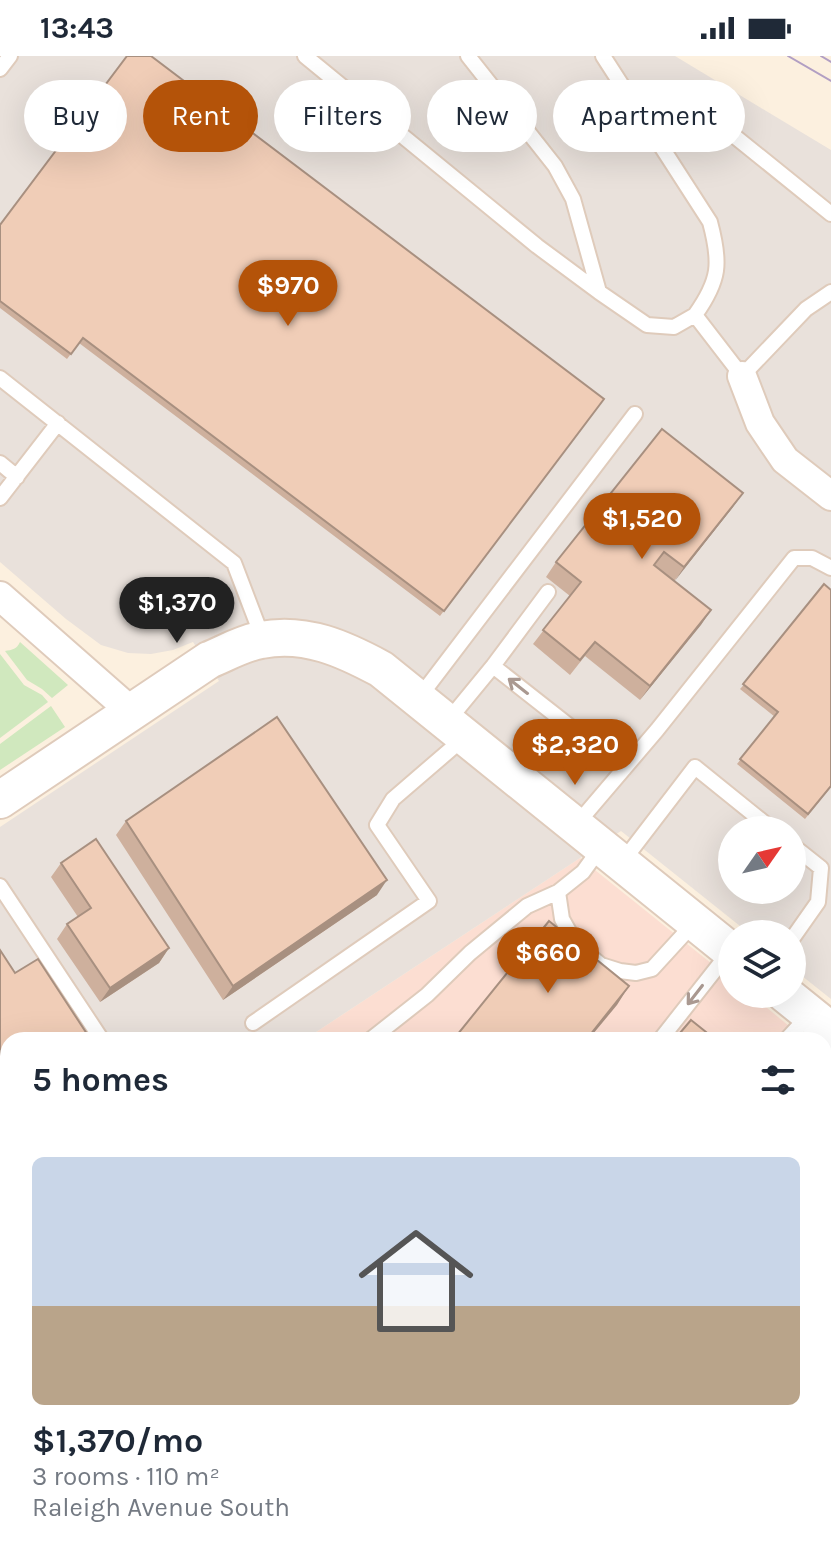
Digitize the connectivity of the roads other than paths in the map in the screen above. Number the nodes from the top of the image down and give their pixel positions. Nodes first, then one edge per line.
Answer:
1 (10, 56) edge
2 (305, 56) edge
3 (468, 56) edge
4 (603, 56) edge
5 (0, 69) edge
6 (745, 145) edge
7 (831, 214) edge
8 (599, 292) junction
9 (831, 292) edge
10 (695, 315) junction
11 (742, 376) junction
12 (0, 378) edge
13 (635, 414) dead end
14 (58, 423) junction
15 (0, 463) edge
16 (17, 477) junction
17 (831, 496) edge
18 (0, 498) edge
19 (831, 568) edge
20 (548, 592) dead end
21 (0, 596) edge
22 (263, 640) junction
23 (493, 666) junction
24 (417, 699) junction
25 (132, 712) junction
26 (456, 730) junction
27 (624, 769) junction
28 (0, 800) edge
29 (756, 816) edge
30 (599, 845) junction
31 (806, 856) edge
32 (0, 886) edge
33 (558, 892) junction
34 (805, 920) edge
35 (696, 922) junction
36 (718, 940) edge
37 (718, 967) edge
38 (809, 1013) edge
39 (253, 1023) dead end
40 (97, 1032) edge
41 (380, 1032) edge
42 (666, 1032) edge
43 (793, 1032) edge

1 - 5 lane
2 - 8 lane
3 - 8 lane
4 - 10 lane
6 - 7 lane
8 - 10 lane
9 - 11 lane
10 - 11 lane
11 - 17 street
12 - 14 lane
13 - 24 lane
14 - 16 lane
14 - 22 lane
15 - 16 lane
16 - 18 lane
19 - 27 lane
20 - 23 lane
21 - 25 street
22 - 24 street
22 - 25 street
23 - 26 lane
27 -> 23 lane
24 - 26 street
25 - 28 street
26 - 30 street
26 - 39 lane
27 - 30 lane
29 - 30 lane
30 - 33 lane
30 - 35 street
31 - 34 lane
32 - 40 lane
33 - 35 lane
33 - 41 lane
35 - 36 street
37 -> 42 lane
38 - 43 lane

